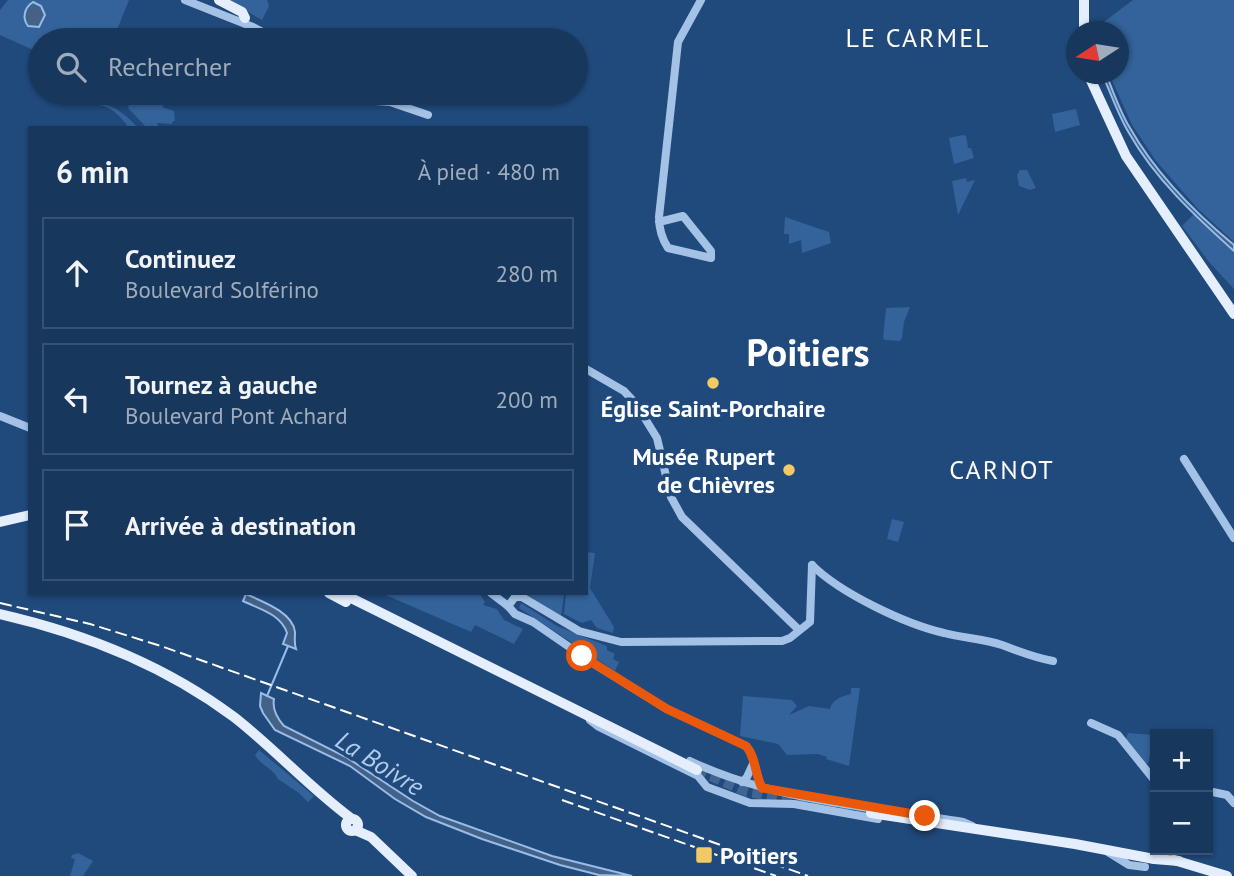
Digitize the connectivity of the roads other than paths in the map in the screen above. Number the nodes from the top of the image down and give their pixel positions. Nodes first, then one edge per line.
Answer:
1 (185, 0) edge
2 (198, 0) edge
3 (219, 0) edge
4 (701, 0) edge
5 (1084, 0) edge
6 (245, 18) junction
7 (1083, 21) edge
8 (255, 28) edge
9 (265, 28) edge
10 (1093, 84) edge
11 (399, 105) edge
12 (428, 115) dead end
13 (659, 222) junction
14 (1232, 311) edge
15 (588, 370) edge
16 (0, 416) edge
17 (28, 427) edge
18 (1184, 459) dead end
19 (28, 509) edge
20 (0, 515) edge
21 (28, 515) edge
22 (0, 522) edge
23 (1234, 538) edge
24 (332, 595) edge
25 (345, 595) edge
26 (494, 595) edge
27 (508, 606) junction
28 (0, 614) edge
29 (798, 629) junction
30 (1053, 661) dead end
31 (562, 705) junction
32 (586, 716) junction
33 (1091, 723) dead end
34 (753, 764) junction
35 (709, 771) junction
36 (1150, 774) edge
37 (700, 775) junction
38 (742, 782) junction
39 (765, 789) junction
40 (1213, 792) edge
41 (766, 802) junction
42 (1234, 803) edge
43 (871, 813) tunnel mouth
44 (978, 828) junction
45 (1103, 849) junction
46 (391, 855) junction
47 (1141, 865) edge
48 (412, 876) edge
49 (419, 876) edge
50 (1227, 876) edge

1 - 8 street
2 - 6 street
3 - 6 main road
4 - 13 street
5 - 7 main road
6 - 9 street
10 - 14 main road
11 - 12 street
13 - 13 street
15 - 29 street
16 - 17 street
18 - 23 street
19 - 20 main road
21 - 22 main road
24 - 31 main road
25 - 31 main road
26 - 27 street
27 - 29 street
27 - 34 street
28 - 46 main road
29 - 30 street
31 - 32 main road
32 - 35 street
32 - 37 main road
33 - 36 street
34 - 38 street
34 - 39 street
35 - 37 street
35 - 38 street
37 - 41 street
38 - 39 street
39 - 41 street
39 - 44 street
40 - 42 street
41 - 44 street
43 - 44 main road
44 - 45 main road
45 - 47 main road
45 - 47 street
46 - 48 main road
46 - 49 main road
47 - 50 main road

